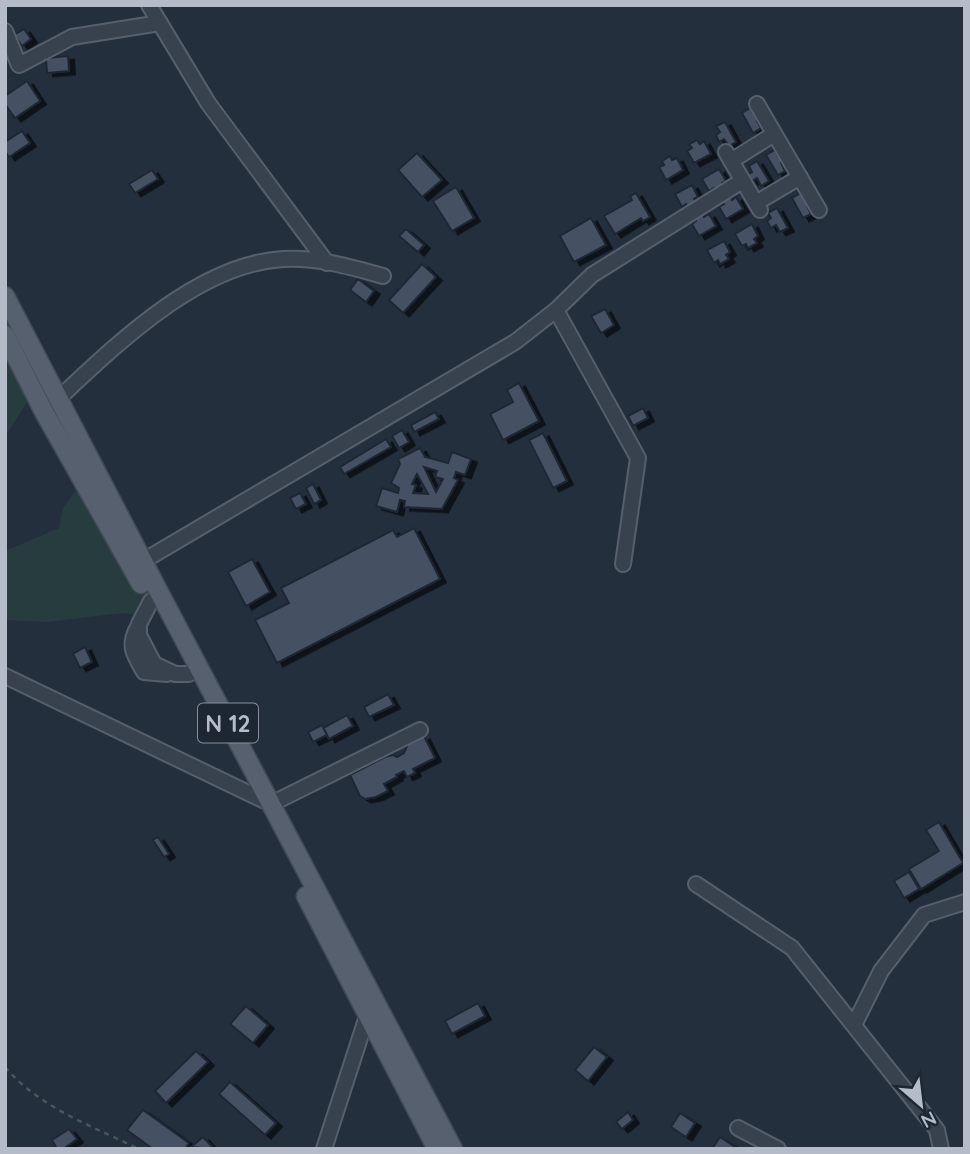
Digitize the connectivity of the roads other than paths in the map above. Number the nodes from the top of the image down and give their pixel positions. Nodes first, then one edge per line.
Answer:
1 (149, 5) edge
2 (160, 23) junction
3 (5, 31) edge
4 (757, 104) dead end
5 (774, 134) junction
6 (800, 177) junction
7 (742, 181) junction
8 (819, 210) dead end
9 (327, 263) junction
10 (383, 276) dead end
11 (5, 296) edge
12 (556, 310) junction
13 (5, 335) edge
14 (58, 399) junction
15 (142, 561) junction
16 (623, 564) dead end
17 (151, 601) junction
18 (182, 674) junction
19 (5, 676) edge
20 (420, 730) dead end
21 (263, 800) junction
22 (696, 884) dead end
23 (965, 902) edge
24 (370, 1007) junction
25 (854, 1025) junction
26 (738, 1128) dead end
27 (324, 1149) edge
28 (437, 1149) edge
29 (453, 1149) edge
30 (778, 1149) edge
31 (941, 1149) edge

1 - 2 street
2 - 3 street
2 - 9 street
4 - 5 street
5 - 6 street
5 - 7 street
6 - 7 street
6 - 8 street
7 - 12 street
9 - 10 street
9 - 14 street
11 - 14 main road, N 12
12 - 15 street
12 - 16 street
13 - 17 main road, N 12
14 - 15 main road, N 12
15 - 21 main road, N 12
17 - 18 main road, N 12
17 - 18 street
18 - 21 main road, N 12
19 - 21 street
20 - 21 street
21 - 24 main road, N 12
22 - 25 street
23 - 25 street
24 - 27 street
24 - 28 main road, N 12
24 - 29 main road, N 12
25 - 31 street
26 - 30 street

